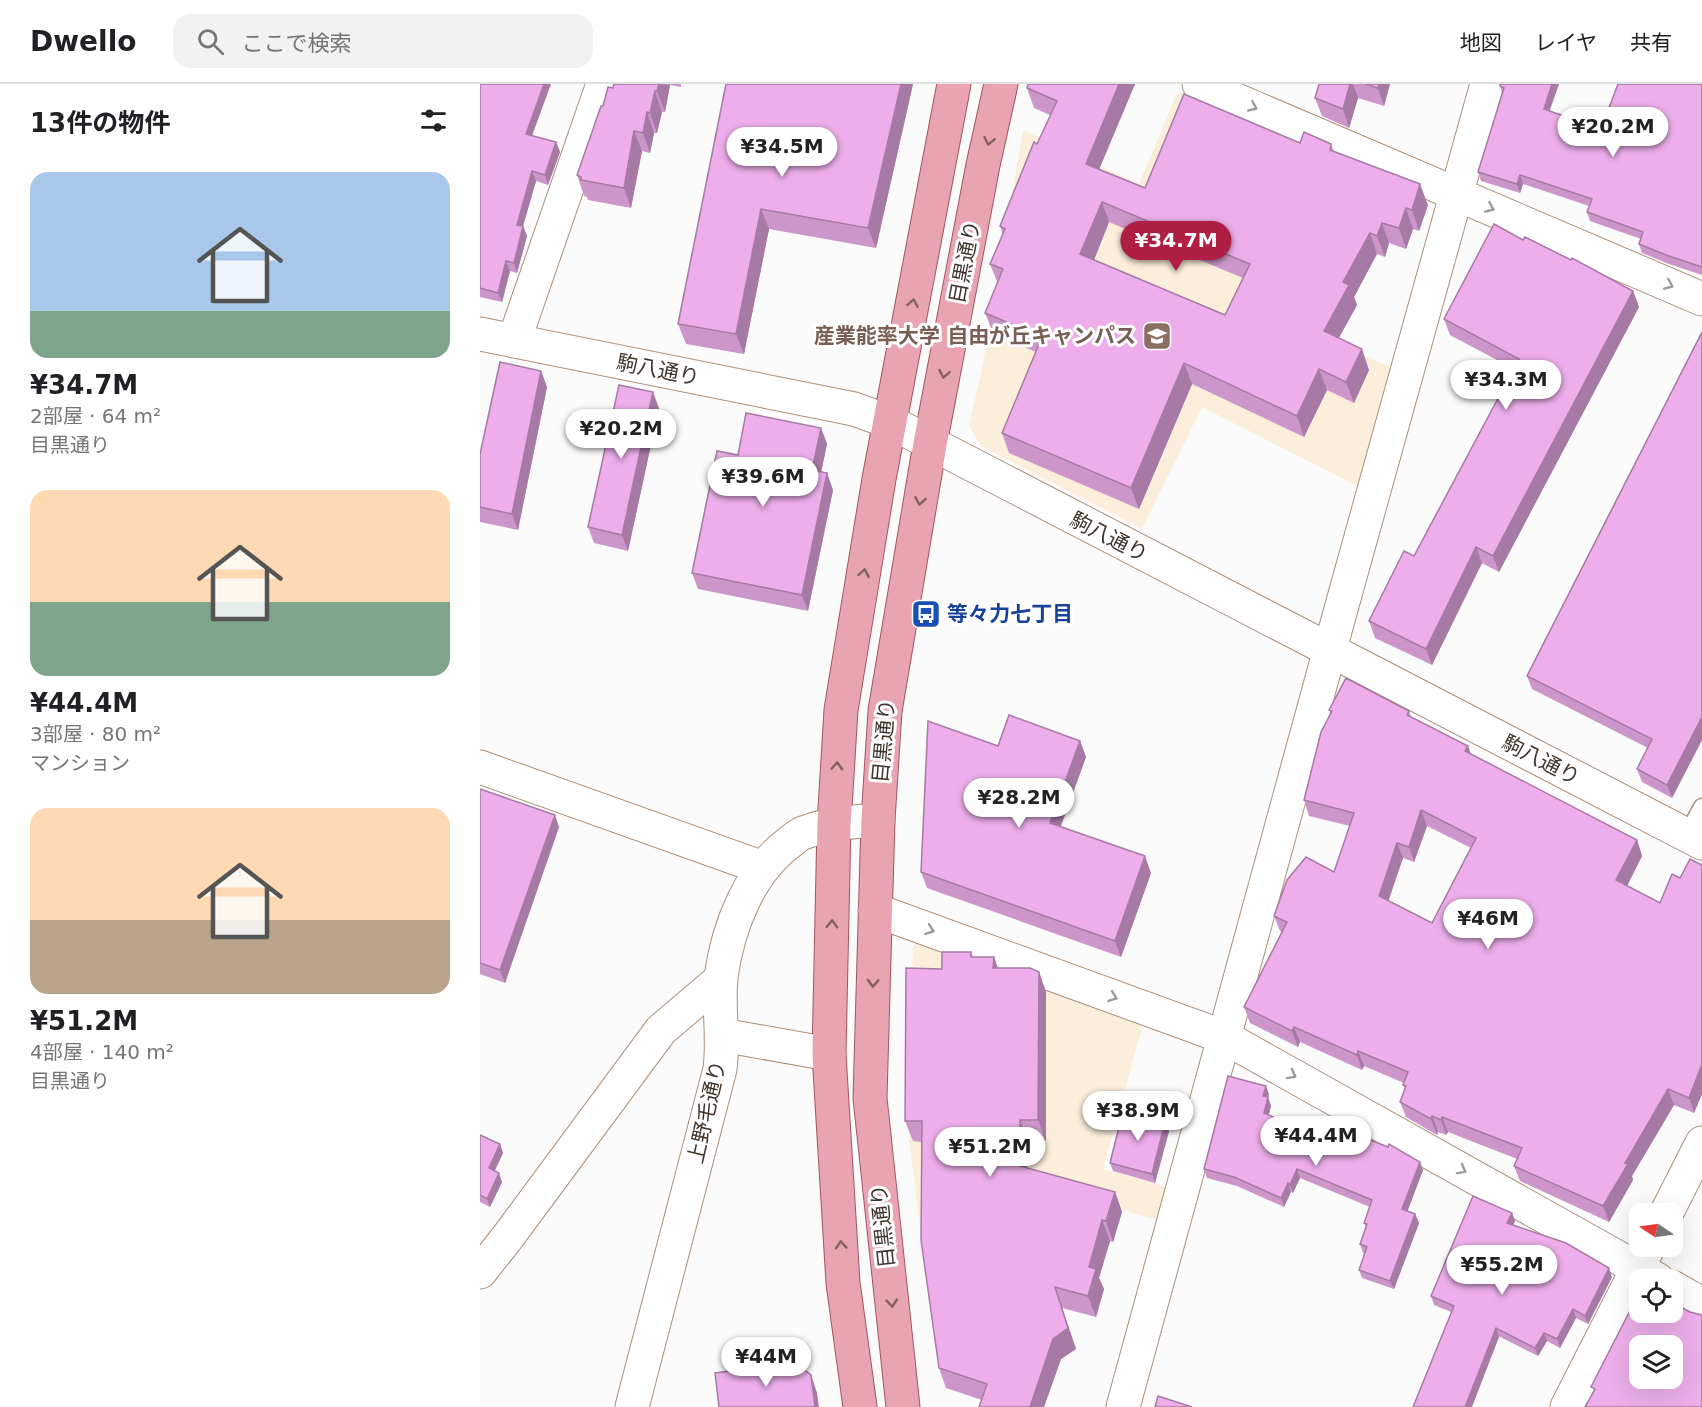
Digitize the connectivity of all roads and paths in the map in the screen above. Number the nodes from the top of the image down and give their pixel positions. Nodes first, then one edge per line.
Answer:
1 (603, 84) edge
2 (954, 84) edge
3 (1001, 84) edge
4 (1199, 84) edge
5 (1487, 84) edge
6 (1456, 194) junction
7 (1702, 299) edge
8 (480, 334) edge
9 (514, 341) junction
10 (890, 422) junction
11 (930, 444) junction
12 (1330, 651) junction
13 (480, 767) edge
14 (878, 820) junction
15 (834, 824) junction
16 (1697, 828) edge
17 (763, 868) junction
18 (875, 910) junction
19 (721, 979) junction
20 (722, 1035) junction
21 (1224, 1037) junction
22 (829, 1054) junction
23 (1702, 1143) edge
24 (1672, 1203) edge
25 (494, 1232) edge
26 (1648, 1265) edge
27 (480, 1272) edge
28 (1683, 1293) edge
29 (1702, 1304) edge
30 (632, 1407) edge
31 (860, 1407) edge
32 (903, 1407) edge
33 (1123, 1407) edge
34 (1567, 1407) edge

1 - 9 street
10 -> 2 main road, 目黒通り
3 -> 11 main road, 目黒通り
4 -> 6 street
5 - 6 street
6 -> 7 street
6 - 12 street
8 - 9 street, 駒八通り
9 - 10 street, 駒八通り
10 - 11 street, 駒八通り
15 -> 10 main road, 目黒通り
11 - 12 street, 駒八通り
11 -> 14 main road, 目黒通り
12 - 16 street, 駒八通り
12 - 21 street
13 - 17 street
14 - 15 street, 上野毛通り
14 - 18 main road, 目黒通り
15 - 17 street, 上野毛通り
22 -> 15 main road, 目黒通り
17 - 19 street, 上野毛通り
18 -> 21 street
18 -> 32 main road, 目黒通り
19 - 20 street, 上野毛通り
19 - 25 street
20 - 22 street
20 - 30 street, 上野毛通り
21 -> 26 street
21 - 33 street
31 -> 22 main road, 目黒通り
23 - 24 street
25 - 27 street
26 - 34 street
28 - 29 street

